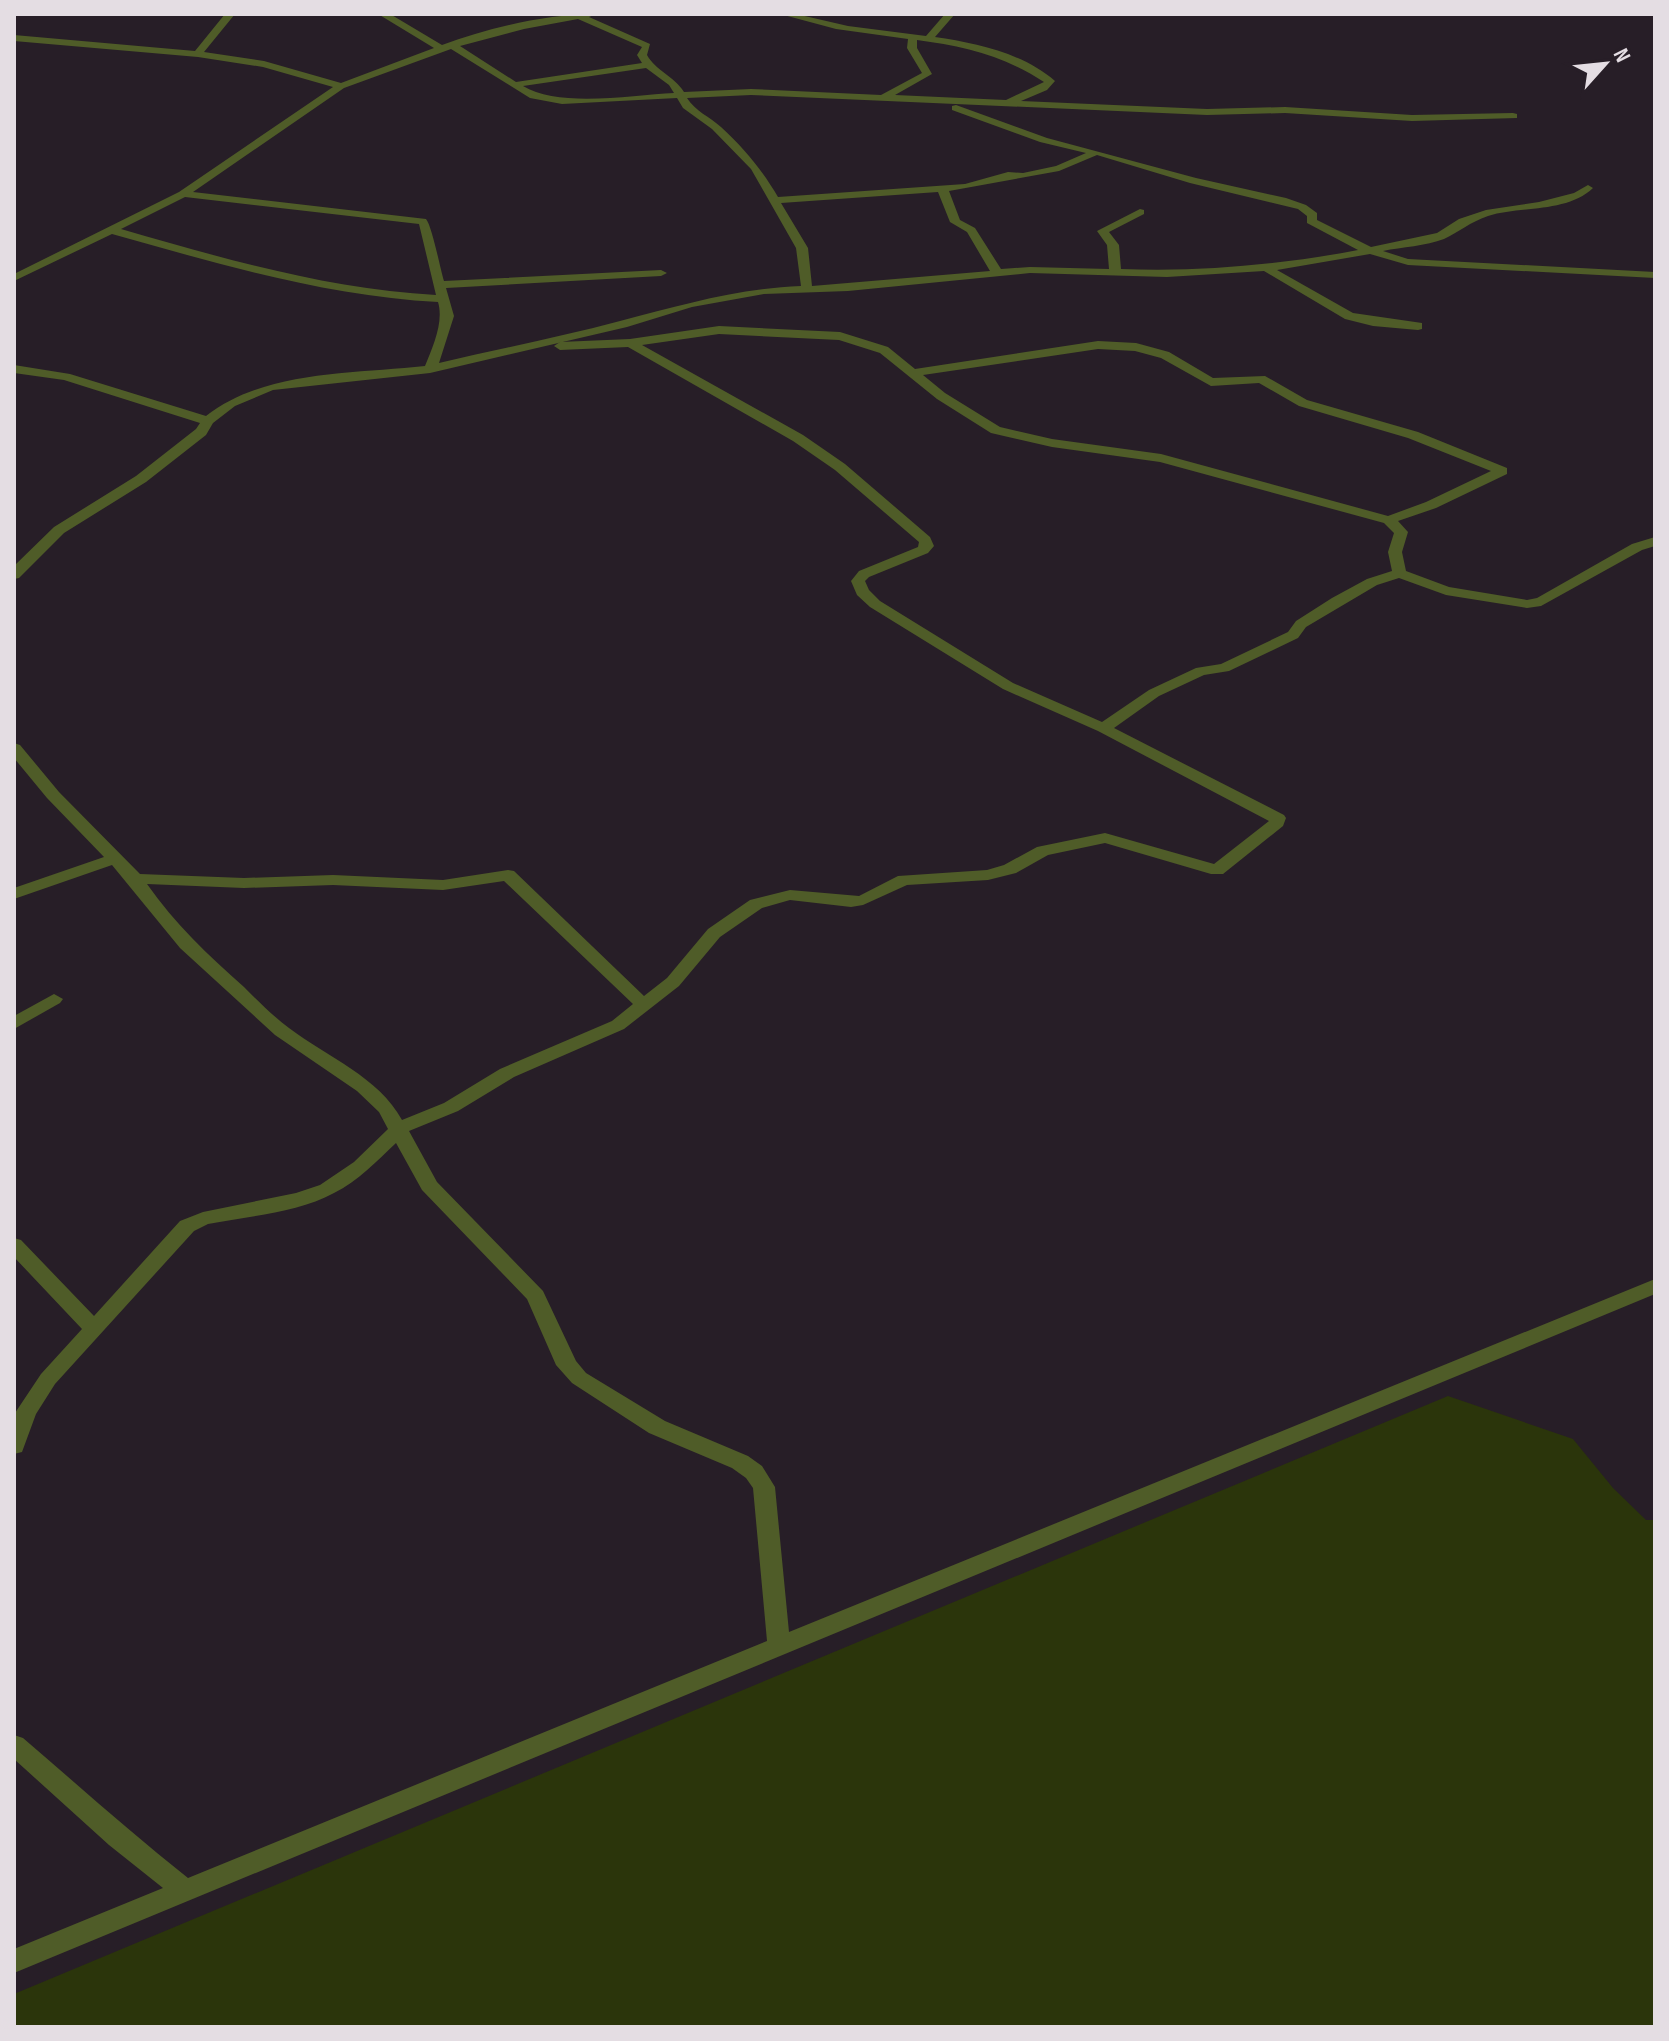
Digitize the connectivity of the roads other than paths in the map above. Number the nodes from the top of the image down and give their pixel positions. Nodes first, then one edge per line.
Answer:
1 (230, 14) edge
2 (383, 14) edge
3 (591, 14) edge
4 (785, 14) edge
5 (950, 14) edge
6 (579, 16) junction
7 (913, 37) junction
8 (14, 38) edge
9 (929, 38) junction
10 (452, 45) junction
11 (440, 48) junction
12 (198, 54) junction
13 (648, 65) junction
14 (513, 85) junction
15 (341, 86) junction
16 (681, 96) junction
17 (884, 97) junction
18 (936, 101) junction
19 (1004, 105) junction
20 (1513, 116) dead end
21 (1096, 152) junction
22 (942, 188) junction
23 (1588, 188) dead end
24 (183, 194) junction
25 (774, 200) junction
26 (1140, 212) dead end
27 (112, 230) junction
28 (1370, 252) junction
29 (1266, 268) junction
30 (1115, 270) junction
31 (661, 273) dead end
32 (998, 274) junction
33 (1655, 275) edge
34 (14, 278) edge
35 (440, 285) junction
36 (807, 288) junction
37 (443, 299) junction
38 (1418, 326) dead end
39 (630, 343) junction
40 (529, 346) junction
41 (14, 369) edge
42 (430, 369) junction
43 (914, 373) junction
44 (208, 421) junction
45 (1389, 520) junction
46 (1655, 541) edge
47 (1399, 573) junction
48 (14, 575) edge
49 (1103, 728) junction
50 (14, 748) edge
51 (116, 858) junction
52 (135, 879) junction
53 (14, 894) edge
54 (54, 999) dead end
55 (644, 1005) junction
56 (14, 1024) edge
57 (400, 1128) junction
58 (14, 1245) edge
59 (1655, 1286) edge
60 (93, 1328) junction
61 (14, 1446) edge
62 (779, 1645) junction
63 (14, 1745) edge
64 (184, 1890) junction
65 (14, 1961) edge

1 - 12 street
2 - 11 street
3 - 6 street
4 - 7 street
5 - 9 street
6 - 10 street
6 - 13 street
7 - 9 street
7 - 17 street
8 - 12 street
9 - 19 street
10 - 11 street
10 - 14 street
11 - 15 street
12 - 15 street
13 - 14 street
13 - 16 street
14 - 16 street
15 - 24 street
16 - 17 street
16 - 25 street
17 - 18 street
18 - 19 street
18 - 21 street
19 - 20 street
21 - 22 street
21 - 28 street
22 - 25 street
22 - 32 street
23 - 28 street
24 - 27 street
24 - 35 street
25 - 36 street
26 - 30 street
27 - 34 street
27 - 37 street
28 - 29 street
28 - 33 street
29 - 30 street
29 - 38 street
30 - 32 street
31 - 35 street
32 - 36 street
35 - 37 street
36 - 40 street
37 - 42 street
39 - 40 street
39 - 43 street
39 - 49 street
40 - 42 street
41 - 44 street
42 - 44 street
43 - 45 street
43 - 45 street
44 - 48 street
45 - 47 street
46 - 47 street
47 - 49 street
49 - 55 street
50 - 51 street
51 - 52 street
51 - 53 street
52 - 55 street
52 - 57 street
54 - 56 street
55 - 57 street
57 - 60 street
57 - 62 street
58 - 60 street
59 - 62 street
60 - 61 street
62 - 64 street
63 - 64 street
64 - 65 street

